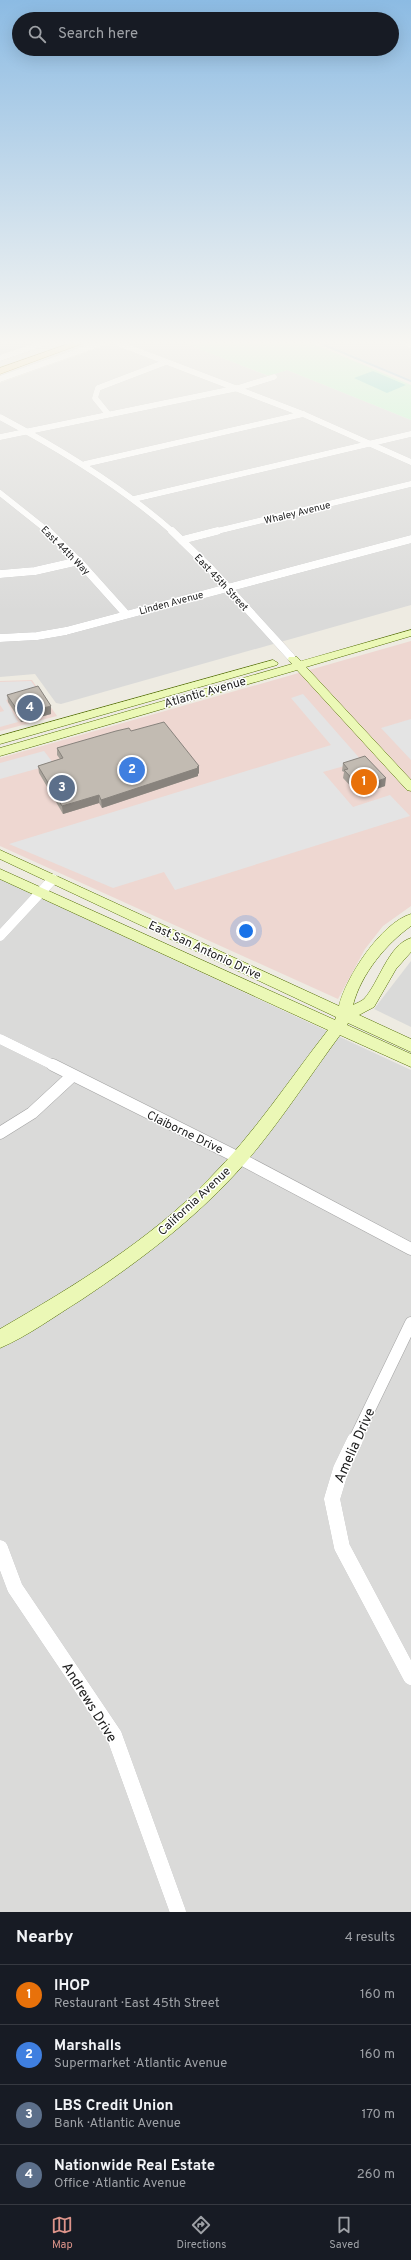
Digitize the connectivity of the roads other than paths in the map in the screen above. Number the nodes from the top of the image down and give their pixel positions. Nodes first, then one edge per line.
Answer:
1 (23, 433) edge
2 (31, 433) edge
3 (219, 433) edge
4 (347, 433) edge
5 (411, 434) edge
6 (0, 438) edge
7 (371, 444) junction
8 (411, 462) edge
9 (85, 464) junction
10 (411, 484) edge
11 (0, 492) edge
12 (134, 499) junction
13 (411, 539) edge
14 (182, 540) junction
15 (79, 561) junction
16 (0, 574) edge
17 (227, 588) junction
18 (126, 614) junction
19 (411, 623) edge
20 (411, 633) edge
21 (0, 638) edge
22 (295, 661) junction
23 (0, 740) edge
24 (0, 752) edge
25 (411, 787) edge
26 (0, 854) edge
27 (0, 874) edge
28 (53, 879) junction
29 (39, 892) junction
30 (411, 919) edge
31 (0, 936) edge
32 (411, 943) edge
33 (341, 1021) junction
34 (0, 1039) edge
35 (411, 1046) edge
36 (411, 1061) edge
37 (72, 1076) junction
38 (0, 1133) edge
39 (239, 1158) junction
40 (411, 1249) edge
41 (411, 1324) edge
42 (0, 1339) edge
43 (0, 1548) edge
44 (411, 1677) edge
45 (178, 1912) edge

1 - 6 street
2 - 9 street, East 45th Street
3 - 9 street
4 - 7 street
5 - 7 street
7 - 8 street
7 - 12 street
9 - 12 street, East 45th Street
10 - 14 street, Whaley Avenue
11 - 15 street, East 44th Way
12 - 14 street, East 45th Street
13 - 17 street, Linden Avenue
14 - 17 street, East 45th Street
15 - 16 street
15 - 18 street, East 44th Way
17 - 18 street, Linden Avenue
17 - 22 street, East 45th Street
18 - 21 street, Linden Avenue
19 - 22 main road, Atlantic Avenue
20 - 22 main road, Atlantic Avenue
22 - 23 main road, Atlantic Avenue
22 - 24 main road, Atlantic Avenue
22 - 25 main road, East 45th Street
26 - 28 main road, East San Antonio Drive
27 - 29 main road, East San Antonio Drive
28 - 29 street
28 - 33 main road, East San Antonio Drive
29 - 31 street
29 - 33 main road, East San Antonio Drive
30 - 33 main road, California Avenue
32 - 33 main road, California Avenue
33 - 35 main road, East San Antonio Drive
33 - 36 main road, East San Antonio Drive
33 - 39 main road, California Avenue
34 - 37 street, Claiborne Drive
37 - 38 street
37 - 39 street, Claiborne Drive
39 - 40 street, Claiborne Drive
39 - 42 main road, California Avenue
41 - 44 street, Amelia Drive
43 - 45 street, Andrews Drive

